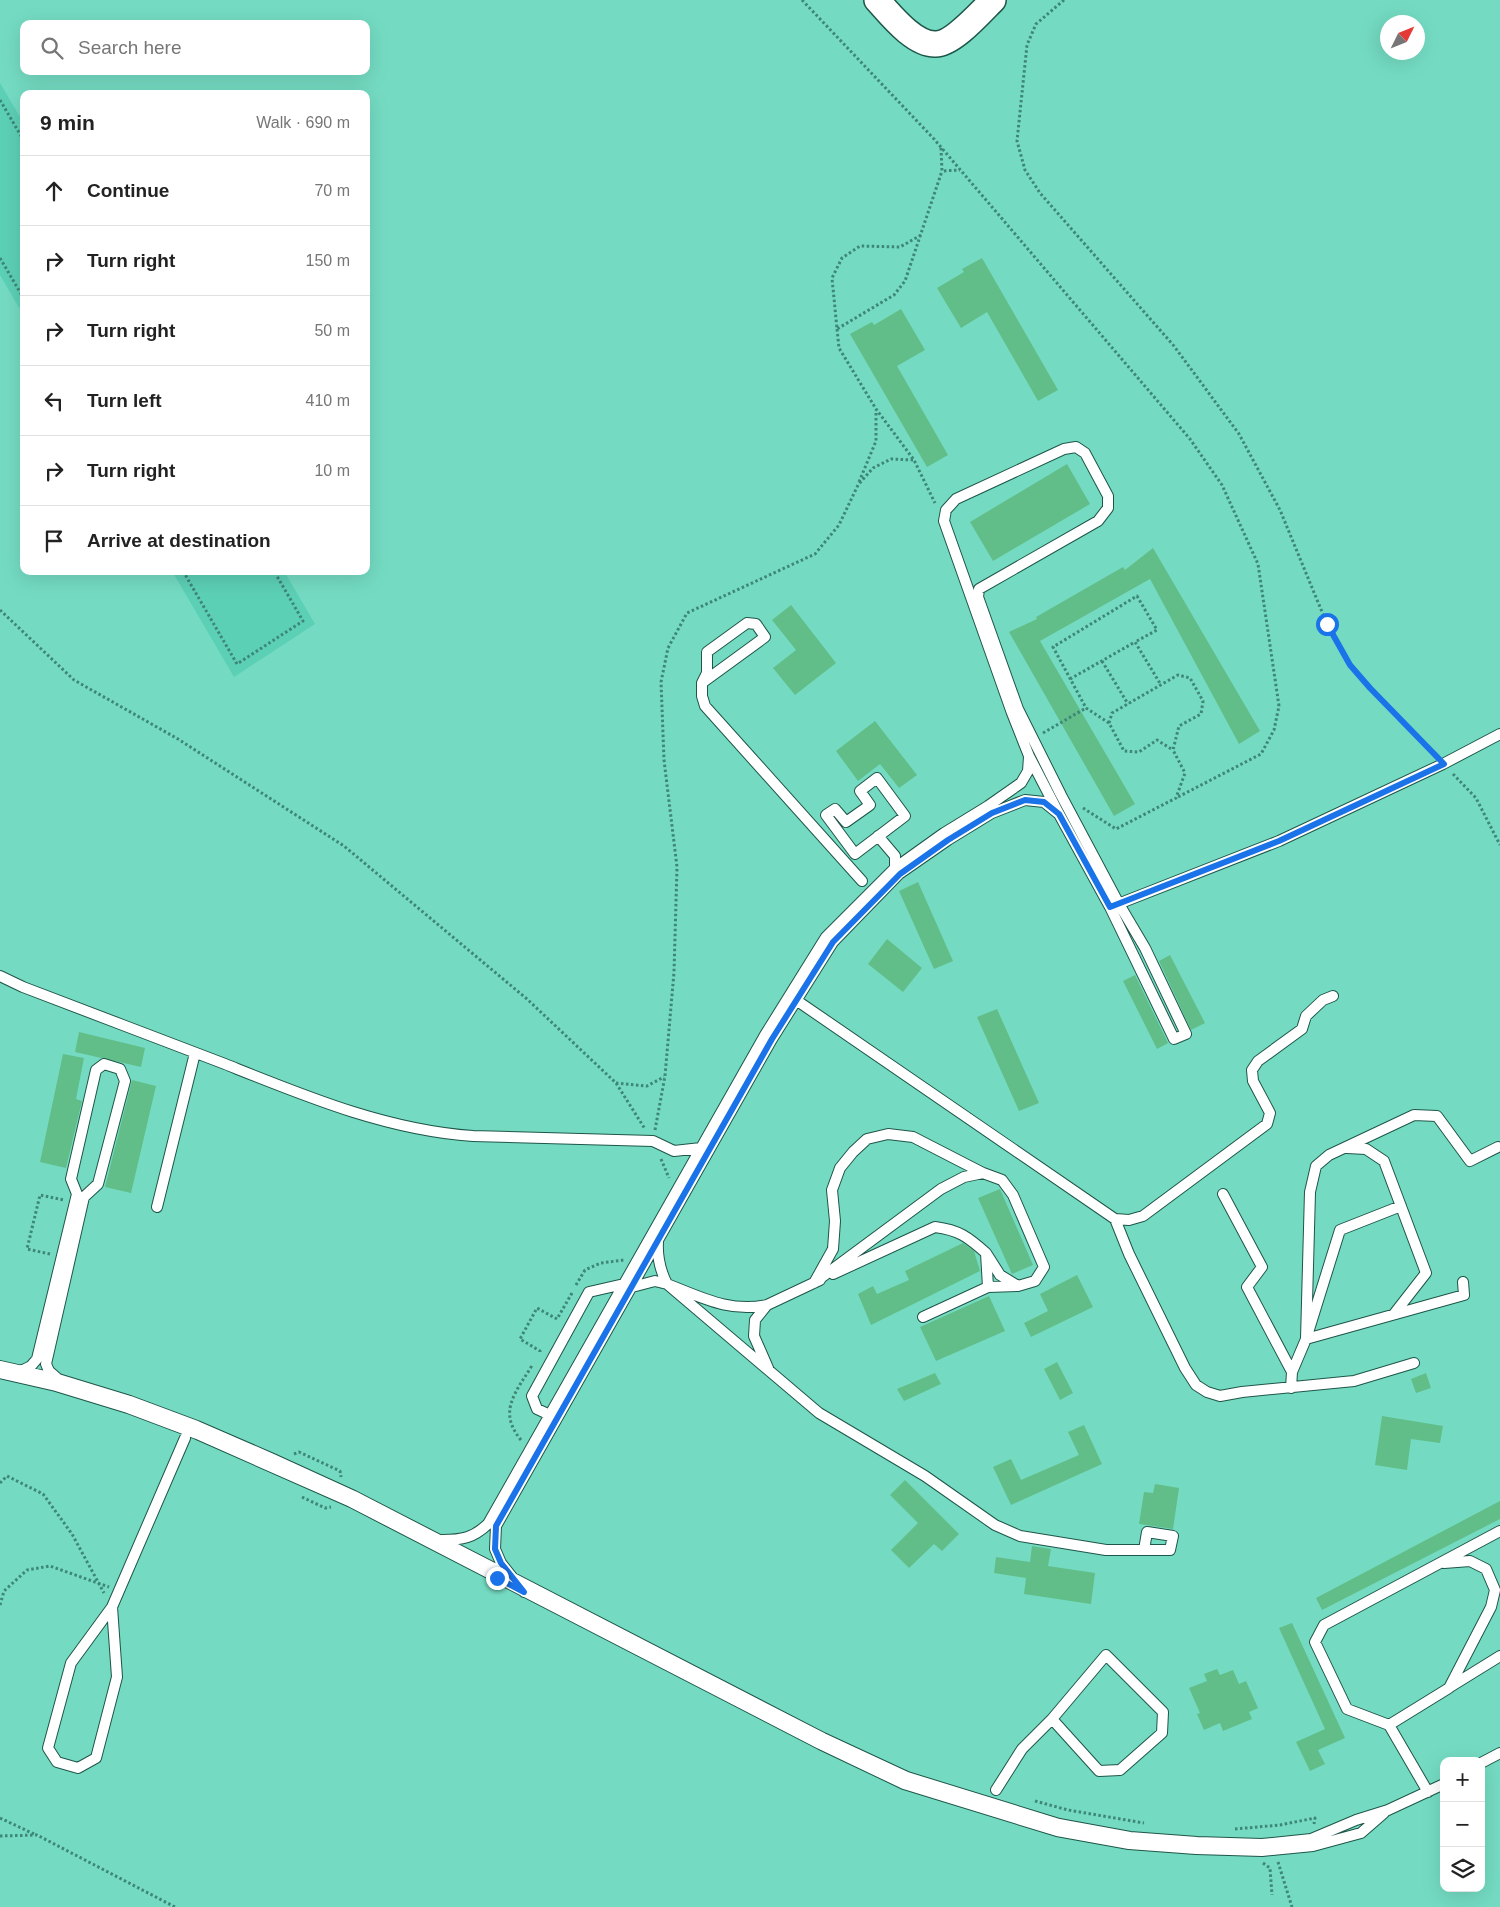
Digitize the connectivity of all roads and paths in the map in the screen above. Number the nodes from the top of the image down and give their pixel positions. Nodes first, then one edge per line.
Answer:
1 (802, 0) edge
2 (877, 0) edge
3 (993, 0) edge
4 (1064, 0) edge
5 (0, 100) edge
6 (20, 134) edge
7 (941, 148) junction
8 (960, 170) junction
9 (942, 171) junction
10 (920, 235) junction
11 (0, 258) edge
12 (20, 292) edge
13 (837, 329) junction
14 (876, 409) junction
15 (914, 460) junction
16 (858, 485) junction
17 (944, 521) junction
18 (185, 575) edge
19 (276, 575) edge
20 (0, 610) edge
21 (1135, 642) junction
22 (1102, 661) junction
23 (1070, 680) junction
24 (702, 683) junction
25 (1161, 685) junction
26 (1128, 704) junction
27 (1086, 708) junction
28 (1109, 723) junction
29 (1500, 734) edge
30 (1033, 738) junction
31 (1173, 750) junction
32 (1029, 756) junction
33 (1444, 764) junction
34 (1061, 795) junction
35 (1176, 798) junction
36 (1059, 814) junction
37 (878, 836) junction
38 (1500, 845) edge
39 (895, 856) junction
40 (908, 858) junction
41 (894, 868) junction
42 (862, 881) junction
43 (876, 886) junction
44 (864, 899) junction
45 (1114, 905) junction
46 (0, 976) edge
47 (1333, 996) dead end
48 (796, 1000) junction
49 (195, 1053) junction
50 (665, 1076) junction
51 (616, 1083) junction
52 (653, 1141) junction
53 (1498, 1147) dead end
54 (701, 1148) junction
55 (1346, 1148) junction
56 (983, 1174) junction
57 (676, 1193) junction
58 (1223, 1194) dead end
59 (69, 1201) dead end
60 (1401, 1206) junction
61 (156, 1207) dead end
62 (1115, 1220) junction
63 (658, 1241) junction
64 (986, 1253) junction
65 (54, 1254) dead end
66 (633, 1259) dead end
67 (1464, 1282) dead end
68 (814, 1283) junction
69 (667, 1284) junction
70 (628, 1285) junction
71 (1018, 1286) junction
72 (988, 1287) junction
73 (767, 1305) junction
74 (1394, 1314) junction
75 (923, 1317) dead end
76 (1306, 1339) junction
77 (1414, 1363) dead end
78 (0, 1366) edge
79 (21, 1371) junction
80 (769, 1371) junction
81 (1292, 1372) junction
82 (0, 1373) edge
83 (58, 1379) junction
84 (1291, 1388) junction
85 (562, 1410) junction
86 (550, 1415) junction
87 (176, 1426) junction
88 (197, 1434) junction
89 (185, 1438) junction
90 (524, 1444) dead end
91 (290, 1457) dead end
92 (342, 1480) dead end
93 (0, 1482) edge
94 (1500, 1531) edge
95 (440, 1540) junction
96 (429, 1542) junction
97 (1144, 1550) dead end
98 (1439, 1564) junction
99 (515, 1579) junction
100 (99, 1583) junction
101 (119, 1590) junction
102 (524, 1592) junction
103 (0, 1605) edge
104 (112, 1607) junction
105 (1500, 1656) edge
106 (1450, 1688) junction
107 (1052, 1719) junction
108 (1389, 1725) junction
109 (1500, 1753) edge
110 (1485, 1761) edge
111 (1440, 1786) edge
112 (996, 1790) junction
113 (1428, 1792) junction
114 (978, 1799) junction
115 (1031, 1800) dead end
116 (1001, 1806) junction
117 (1388, 1810) junction
118 (0, 1818) edge
119 (1147, 1824) dead end
120 (1232, 1829) dead end
121 (37, 1835) junction
122 (0, 1836) edge
123 (1311, 1839) junction
124 (1269, 1850) junction
125 (175, 1907) edge
126 (1292, 1907) edge

1 - 7 path
2 - 3 street
4 - 33 path
5 - 6 path
7 - 8 path
7 - 9 path
8 - 9 path
8 - 35 path
9 - 10 path
10 - 13 path
10 - 13 path
11 - 12 path
13 - 14 path
14 - 15 path
14 - 16 path
15 - 16 path
15 - 17 path
16 - 50 path
17 - 30 lane
17 - 32 lane
18 - 19 path
20 - 51 path
21 - 22 path
21 - 23 path
21 - 25 path
22 - 23 path
22 - 26 path
23 - 27 path
24 - 24 lane
24 - 42 lane
25 - 26 path
25 - 31 path
26 - 28 path
27 - 28 path
27 - 30 path
28 - 31 path
29 - 33 lane
30 - 34 lane
31 - 35 path
32 - 36 lane
32 - 40 lane
33 - 38 path
33 - 45 lane
34 - 35 path
34 - 45 lane
36 - 45 lane
36 - 48 lane
37 - 37 lane
37 - 39 lane
39 - 40 lane
39 - 41 lane
40 - 41 lane
41 - 43 lane
42 - 43 lane
42 - 44 lane
43 - 44 lane
44 - 54 lane
45 - 45 lane
46 - 49 lane
47 - 62 lane
48 - 62 lane
48 - 63 lane
49 - 52 lane
49 - 61 lane
50 - 51 path
50 - 52 path
51 - 52 path
52 - 54 lane
52 - 57 path
53 - 55 lane
54 - 57 lane
55 - 60 lane
55 - 76 lane
56 - 68 lane
56 - 68 lane
56 - 71 lane
57 - 70 lane
58 - 81 lane
59 - 65 path
60 - 74 lane
60 - 76 lane
62 - 84 lane
63 - 69 lane
63 - 70 lane
64 - 68 lane
64 - 71 lane
64 - 72 lane
66 - 90 path
67 - 74 lane
68 - 73 lane
69 - 70 lane
69 - 73 lane
69 - 80 lane
70 - 85 lane
70 - 86 lane
70 - 86 lane
71 - 72 lane
72 - 75 lane
73 - 80 lane
74 - 76 lane
76 - 81 lane
77 - 84 lane
78 - 79 lane
79 - 83 lane
79 - 83 lane
80 - 97 lane
81 - 84 lane
82 - 87 lane
83 - 95 lane
85 - 86 lane
85 - 99 lane
86 - 95 lane
87 - 88 lane
87 - 89 lane
88 - 89 lane
88 - 96 lane
89 - 101 lane
91 - 92 path
93 - 100 path
94 - 98 lane
95 - 96 lane
95 - 99 lane
96 - 102 lane
98 - 106 lane
98 - 108 lane
99 - 102 lane
99 - 114 lane
100 - 101 path
100 - 103 path
100 - 104 path
101 - 104 lane
102 - 124 lane
104 - 104 lane
105 - 106 lane
106 - 108 lane
107 - 107 lane
107 - 112 lane
108 - 113 lane
109 - 110 lane
111 - 113 lane
112 - 114 lane
112 - 116 lane
113 - 117 lane
114 - 116 lane
115 - 119 path
116 - 123 lane
117 - 123 lane
117 - 124 lane
118 - 121 path
120 - 123 path
121 - 122 path
121 - 125 path
124 - 126 path

